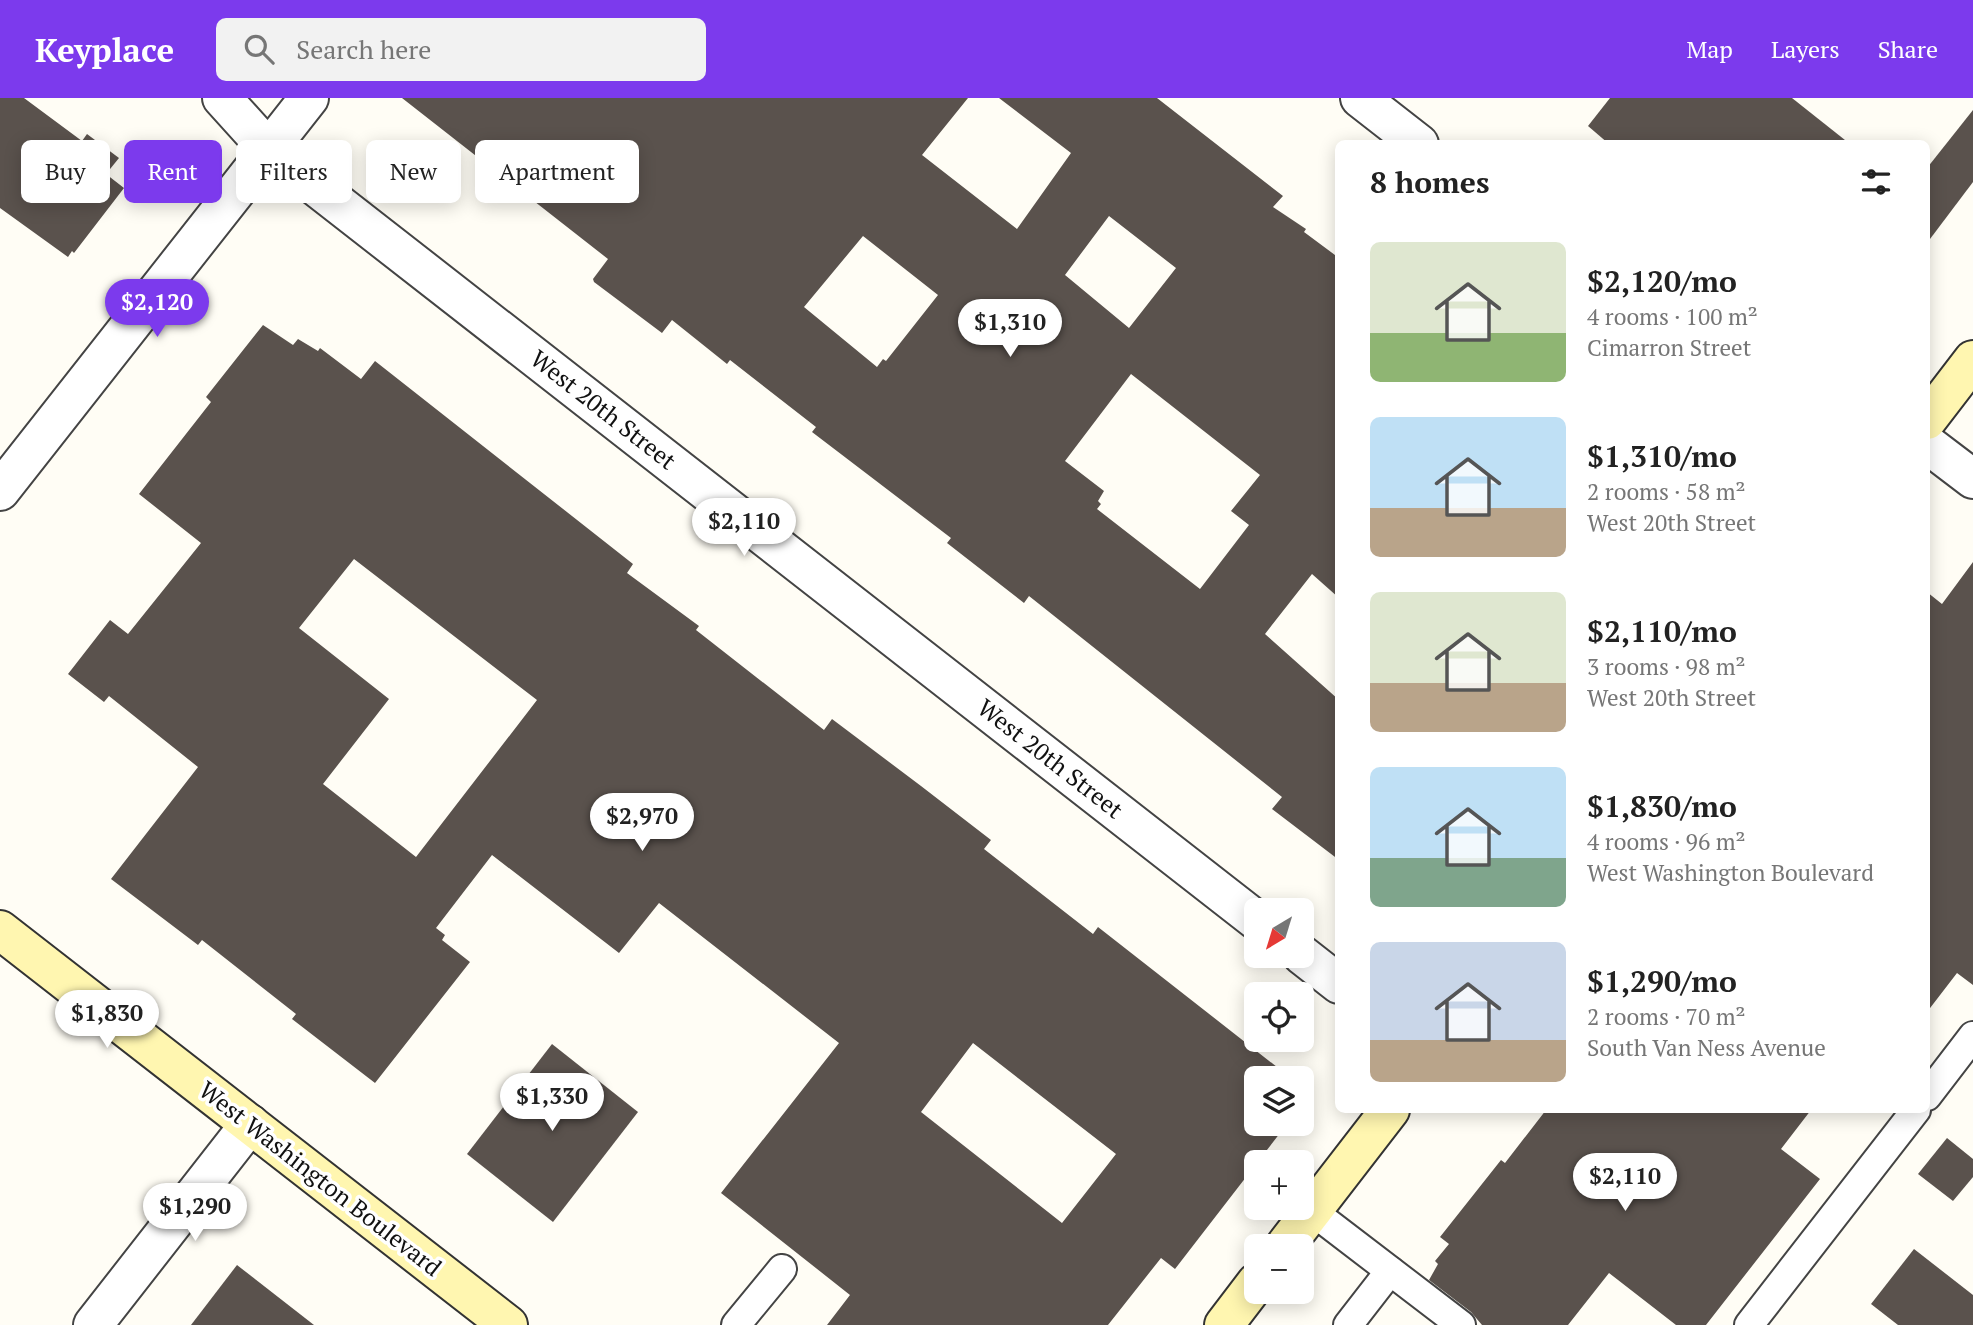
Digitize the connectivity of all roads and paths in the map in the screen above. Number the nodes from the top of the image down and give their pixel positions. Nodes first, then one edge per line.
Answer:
1 (222, 98) edge
2 (309, 98) edge
3 (1360, 98) edge
4 (260, 140) edge
5 (277, 140) edge
6 (1414, 140) edge
7 (236, 192) edge
8 (337, 203) edge
9 (1973, 360) edge
10 (1930, 416) edge
11 (1930, 446) edge
12 (1973, 479) edge
13 (0, 491) edge
14 (1244, 911) edge
15 (0, 930) edge
16 (1314, 964) edge
17 (1335, 981) edge
18 (1973, 1036) edge
19 (1930, 1092) edge
20 (1386, 1113) edge
21 (1914, 1113) edge
22 (250, 1124) junction
23 (1368, 1125) edge
24 (1314, 1208) edge
25 (1314, 1213) edge
26 (1305, 1220) edge
27 (1294, 1234) edge
28 (782, 1269) dead end
29 (1390, 1271) junction
30 (1244, 1299) edge
31 (93, 1325) edge
32 (508, 1325) edge
33 (736, 1325) edge
34 (1224, 1325) edge
35 (1348, 1325) edge
36 (1461, 1325) edge
37 (1749, 1325) edge

1 - 4 street, West 20th Street
2 - 5 street
3 - 6 street
7 - 13 street
8 - 14 street, West 20th Street
9 - 10 main road
11 - 12 street
15 - 22 main road, West Washington Boulevard
16 - 17 street
18 - 19 lane
20 - 23 main road
21 - 37 lane
22 - 31 street
22 - 32 main road, West Washington Boulevard
23 - 24 main road
25 - 29 lane
26 - 27 main road
28 - 33 lane
29 - 35 lane
29 - 36 lane
30 - 34 main road

